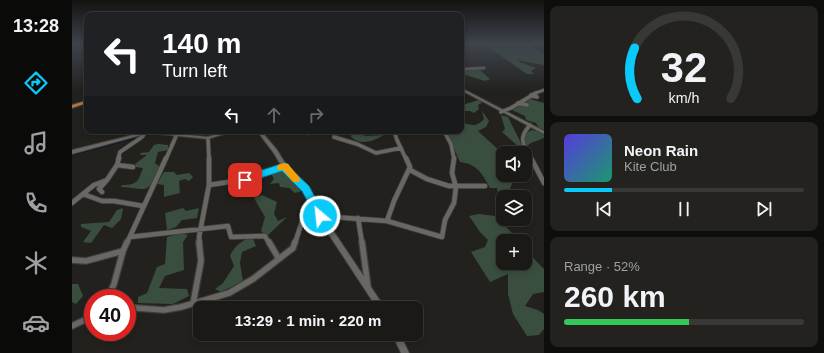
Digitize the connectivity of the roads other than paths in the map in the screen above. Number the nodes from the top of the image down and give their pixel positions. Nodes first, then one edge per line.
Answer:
1 (484, 68) dead end
2 (464, 70) edge
3 (544, 90) edge
4 (464, 91) edge
5 (531, 95) junction
6 (537, 97) dead end
7 (84, 103) edge
8 (518, 103) junction
9 (527, 105) dead end
10 (72, 107) edge
11 (500, 112) junction
12 (530, 125) junction
13 (544, 133) edge
14 (139, 134) edge
15 (144, 134) edge
16 (177, 134) joint
17 (221, 134) edge
18 (261, 134) edge
19 (395, 134) edge
20 (446, 134) edge
21 (208, 138) junction
22 (334, 138) dead end
23 (401, 148) junction
24 (72, 152) edge
25 (117, 165) junction
26 (284, 166) junction
27 (133, 167) dead end
28 (410, 170) junction
29 (107, 180) junction
30 (544, 183) edge
31 (209, 185) junction
32 (485, 186) dead end
33 (456, 187) junction
34 (102, 192) dead end
35 (82, 194) junction
36 (310, 197) junction
37 (72, 203) edge
38 (143, 206) junction
39 (320, 216) junction
40 (358, 218) junction
41 (388, 221) junction
42 (201, 229) junction
43 (130, 237) junction
44 (123, 251) junction
45 (279, 259) junction
46 (72, 260) edge
47 (368, 288) junction
48 (112, 289) edge
49 (194, 301) edge
50 (203, 301) edge
51 (376, 301) edge
52 (193, 304) edge
53 (136, 308) edge
54 (84, 320) edge
55 (72, 326) edge
56 (399, 341) edge
57 (405, 353) edge

1 - 2 street
3 - 5 street
4 - 11 street
5 - 6 street
5 - 8 street
7 - 10 main road
8 - 9 street
8 - 11 street
11 - 12 street
12 - 13 street
12 - 30 street
14 - 24 street
15 - 25 street
16 - 21 street
16 - 38 street
17 - 21 street
18 - 26 street
19 - 23 street
20 - 33 street
21 - 31 street
22 - 23 street
23 - 28 street
25 - 27 street
25 - 29 street
26 - 31 street
26 - 36 street
28 - 33 street
28 - 41 street
29 - 34 street
29 - 35 street
31 - 42 street
32 - 33 street
33 - 41 street
35 - 37 street
35 - 38 street
36 - 39 street
36 - 45 street
38 - 43 street
39 - 40 street
39 - 47 street
40 - 41 street
40 - 47 street
42 - 43 street
42 - 45 street
42 - 49 street
43 - 44 street
44 - 46 street
44 - 48 street
45 - 50 street
47 - 51 street
52 - 53 street
54 - 55 street
56 - 57 street

